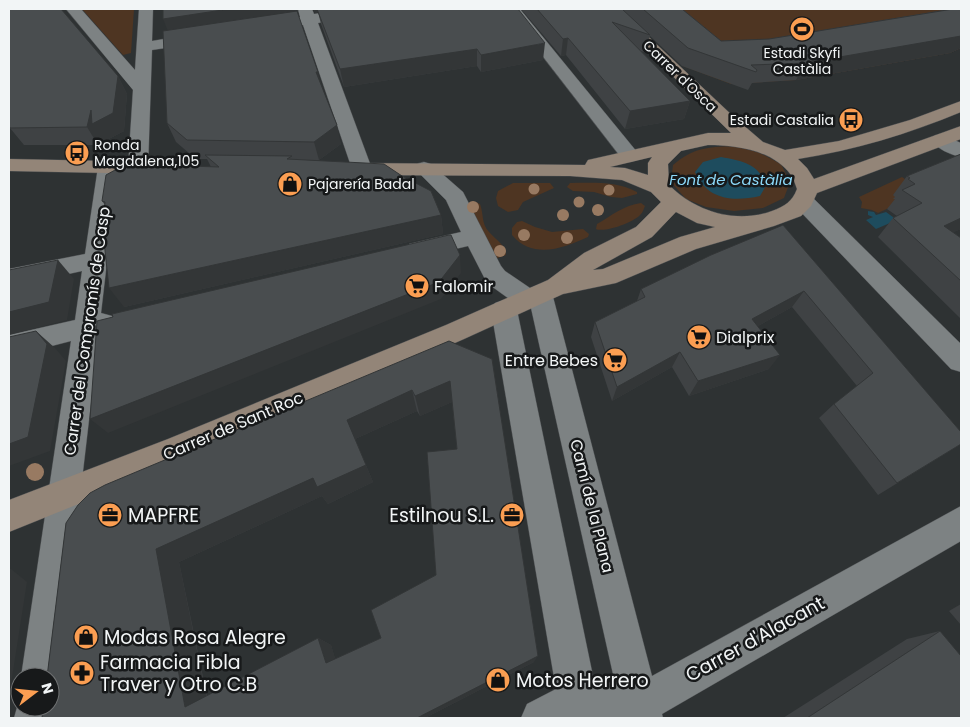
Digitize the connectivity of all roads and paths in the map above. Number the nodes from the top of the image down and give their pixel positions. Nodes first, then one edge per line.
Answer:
1 (73, 9) edge
2 (146, 9) edge
3 (377, 9) edge
4 (513, 9) edge
5 (611, 9) edge
6 (307, 14) edge
7 (251, 29) edge
8 (212, 36) edge
9 (144, 47) junction
10 (141, 88) junction
11 (961, 106) edge
12 (728, 122) junction
13 (961, 132) edge
14 (708, 139) junction
15 (941, 140) junction
16 (674, 147) junction
17 (761, 147) junction
18 (961, 152) edge
19 (630, 156) junction
20 (783, 156) junction
21 (9, 165) edge
22 (108, 167) junction
23 (138, 168) junction
24 (178, 168) edge
25 (333, 168) edge
26 (424, 168) junction
27 (362, 169) junction
28 (570, 170) junction
29 (666, 194) junction
30 (801, 200) junction
31 (747, 225) junction
32 (474, 237) junction
33 (397, 255) edge
34 (96, 260) junction
35 (9, 278) edge
36 (532, 297) junction
37 (126, 318) edge
38 (87, 327) junction
39 (9, 346) edge
40 (961, 361) edge
41 (65, 495) junction
42 (9, 516) edge
43 (961, 523) edge
44 (41, 667) edge
45 (579, 709) edge
46 (642, 712) edge
47 (541, 718) edge

1 - 10 street
2 - 9 street
3 - 6 street
4 - 19 street
5 - 12 main road, Carrer d'Osca
6 - 7 street
6 - 27 street
8 - 9 street
9 - 10 street
10 - 23 street
11 - 20 main road
12 - 14 main road, Carrer d'Osca
12 - 17 main road, Carrer d'Osca
13 - 15 main road
14 - 16 main road
14 - 17 main road
15 - 18 street
15 - 30 main road
16 - 19 main road
16 - 29 main road
17 - 20 main road
19 - 28 main road
20 - 30 main road
21 - 22 main road
22 - 23 main road
22 - 34 street, Carrer del Compromís de Casp
23 - 24 main road
25 - 27 main road
26 - 27 main road
26 - 28 main road
26 - 32 street
28 - 29 main road
29 - 31 main road
29 - 36 main road
30 - 31 main road
30 - 40 street
31 - 36 main road
32 - 33 street
32 - 36 street
34 - 35 street
34 - 38 street, Carrer del Compromís de Casp
36 - 41 main road, Carrer de Sant Roc
36 - 45 street
36 - 46 street, Camí de la Plana
37 - 38 street
38 - 39 street
38 - 41 street, Carrer del Compromís de Casp
41 - 42 main road, Carrer de Sant Roc
41 - 44 street, Carrer del Compromís de Casp
43 - 46 street, Carrer d'Alacant
45 - 46 street
45 - 47 street

